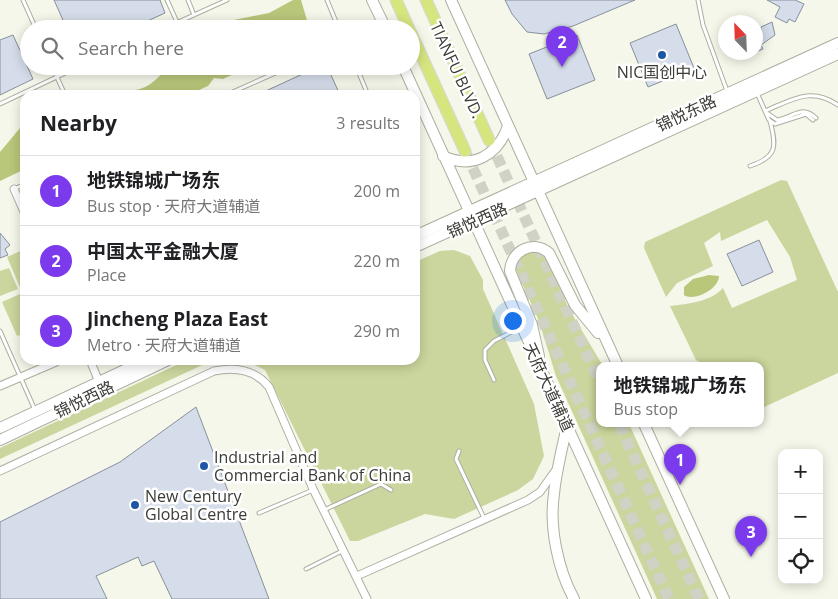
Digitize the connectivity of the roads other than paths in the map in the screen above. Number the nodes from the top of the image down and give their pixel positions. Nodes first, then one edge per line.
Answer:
1 (23, 0) edge
2 (167, 0) edge
3 (188, 0) edge
4 (227, 0) edge
5 (327, 0) edge
6 (372, 0) edge
7 (396, 0) edge
8 (426, 0) edge
9 (450, 0) edge
10 (698, 0) edge
11 (194, 15) junction
12 (32, 20) edge
13 (176, 20) edge
14 (182, 20) edge
15 (335, 20) edge
16 (382, 20) edge
17 (405, 20) edge
18 (838, 43) edge
19 (420, 53) edge
20 (838, 54) edge
21 (61, 75) edge
22 (270, 75) edge
23 (360, 75) edge
24 (407, 75) edge
25 (57, 77) junction
26 (30, 90) edge
27 (63, 90) edge
28 (237, 90) edge
29 (366, 90) edge
30 (414, 90) edge
31 (756, 91) junction
32 (728, 94) junction
33 (20, 95) edge
34 (420, 103) edge
35 (0, 104) edge
36 (838, 105) edge
37 (765, 111) junction
38 (769, 120) junction
39 (508, 126) junction
40 (490, 140) tunnel mouth
41 (465, 151) tunnel mouth
42 (444, 156) junction
43 (750, 166) dead end
44 (20, 186) edge
45 (536, 187) junction
46 (14, 189) joint
47 (20, 203) edge
48 (471, 216) junction
49 (420, 234) edge
50 (420, 244) edge
51 (521, 327) junction
52 (0, 331) edge
53 (608, 346) junction
54 (616, 362) edge
55 (49, 365) edge
56 (92, 365) edge
57 (135, 365) edge
58 (158, 365) edge
59 (544, 375) junction
60 (20, 377) junction
61 (494, 380) dead end
62 (99, 382) junction
63 (0, 386) edge
64 (36, 412) junction
65 (567, 426) junction
66 (645, 427) edge
67 (0, 428) edge
68 (0, 440) edge
69 (459, 451) dead end
70 (559, 466) junction
71 (0, 471) edge
72 (314, 489) junction
73 (391, 490) dead end
74 (324, 510) junction
75 (259, 513) dead end
76 (484, 519) junction
77 (344, 550) junction
78 (306, 569) dead end
79 (357, 576) junction
80 (367, 599) edge
81 (574, 599) edge
82 (646, 599) edge
83 (724, 599) edge

1 - 12 lane
2 - 13 lane
3 - 11 lane
4 - 11 lane
5 - 15 lane
6 - 16 street
7 - 17 main road, TIANFU BLVD.
8 - 40 main road, TIANFU BLVD.
9 - 39 street
10 - 32 lane
11 - 14 lane
18 - 32 street, 锦悦东路
19 - 41 main road, TIANFU BLVD.
20 - 31 street, 锦悦东路
21 - 25 lane
22 - 28 lane
23 - 29 lane
24 - 30 street, 天府大道辅道
25 - 26 lane
25 - 27 lane
31 - 37 lane
31 - 45 street, 锦悦东路
32 - 45 street, 锦悦东路
33 - 35 lane
34 - 42 street, 天府大道辅道
36 - 37 lane
37 - 38 lane
37 - 38 lane
38 - 43 lane
39 - 42 street
39 - 45 street
42 - 48 street, 天府大道辅道
44 - 46 lane
45 - 48 street, 锦悦西路
45 - 53 street
46 - 47 street
48 - 49 street, 锦悦西路
48 - 50 street, 锦悦西路
48 - 51 street, 天府大道辅道
51 - 59 street, 天府大道辅道
51 - 61 lane
52 - 60 lane
53 - 54 street
53 - 59 street
55 - 60 street
56 - 62 street
57 - 62 street, 锦悦西路
58 - 68 street, 锦悦西路
59 - 65 street, 天府大道辅道
60 - 63 street
60 - 64 lane
62 - 64 street, 锦悦西路
64 - 67 street, 锦悦西路
65 - 70 street
65 - 82 street, 天府大道辅道
66 - 83 street
69 - 76 lane
70 - 76 street
70 - 81 street
71 - 72 street
72 - 74 street
72 - 75 lane
73 - 74 lane
74 - 77 street
76 - 79 street
77 - 78 lane
77 - 79 street
79 - 80 street

